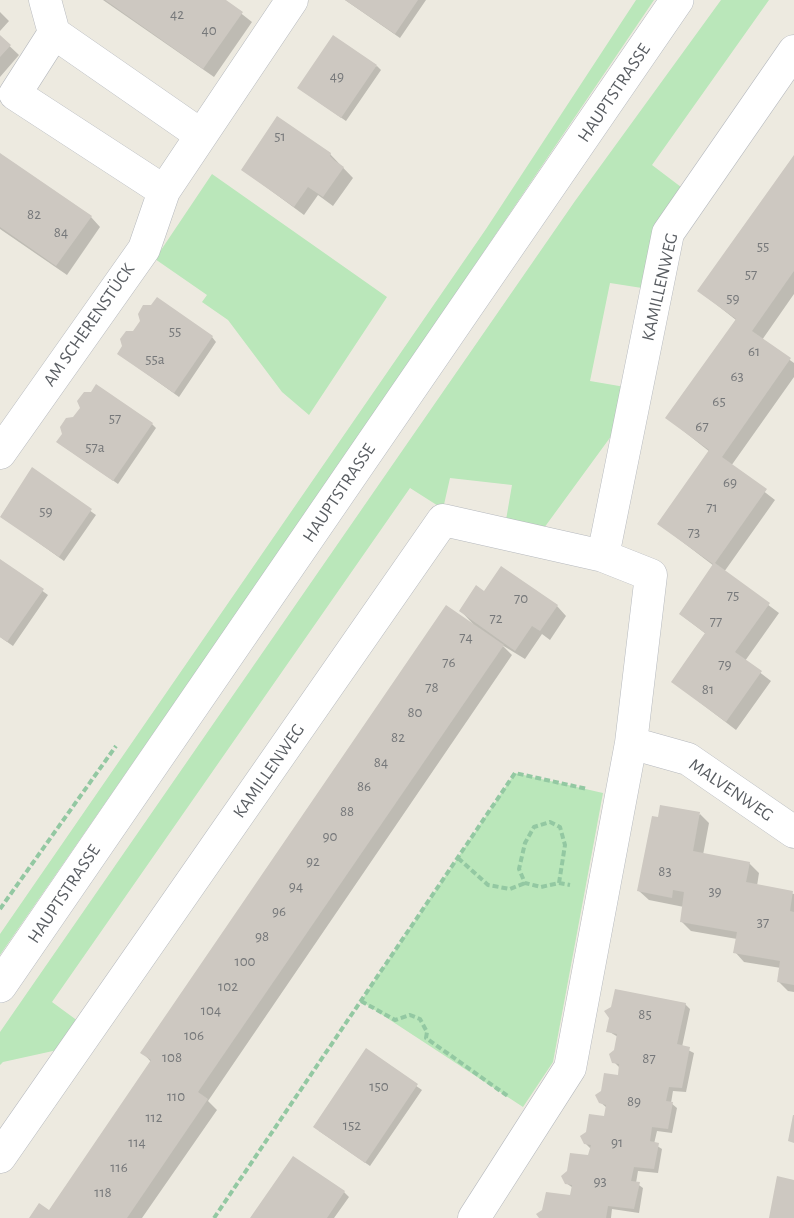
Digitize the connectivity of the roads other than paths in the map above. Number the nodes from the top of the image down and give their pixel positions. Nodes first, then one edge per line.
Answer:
1 (45, 0) edge
2 (292, 0) edge
3 (677, 0) edge
4 (54, 33) junction
5 (794, 51) edge
6 (201, 135) junction
7 (164, 191) junction
8 (0, 453) edge
9 (603, 556) junction
10 (631, 743) junction
11 (794, 832) edge
12 (0, 987) edge
13 (0, 1157) edge
14 (474, 1218) edge

1 - 4 street
2 - 6 street, AM SCHERENSTÜCK
3 - 12 main road, HAUPTSTRASSE
4 - 6 street
4 - 7 street
5 - 9 street, KAMILLENWEG
6 - 7 street, AM SCHERENSTÜCK
7 - 8 street, AM SCHERENSTÜCK
9 - 10 street, KAMILLENWEG
9 - 13 street, KAMILLENWEG
10 - 11 street, MALVENWEG
10 - 14 street, KAMILLENWEG

